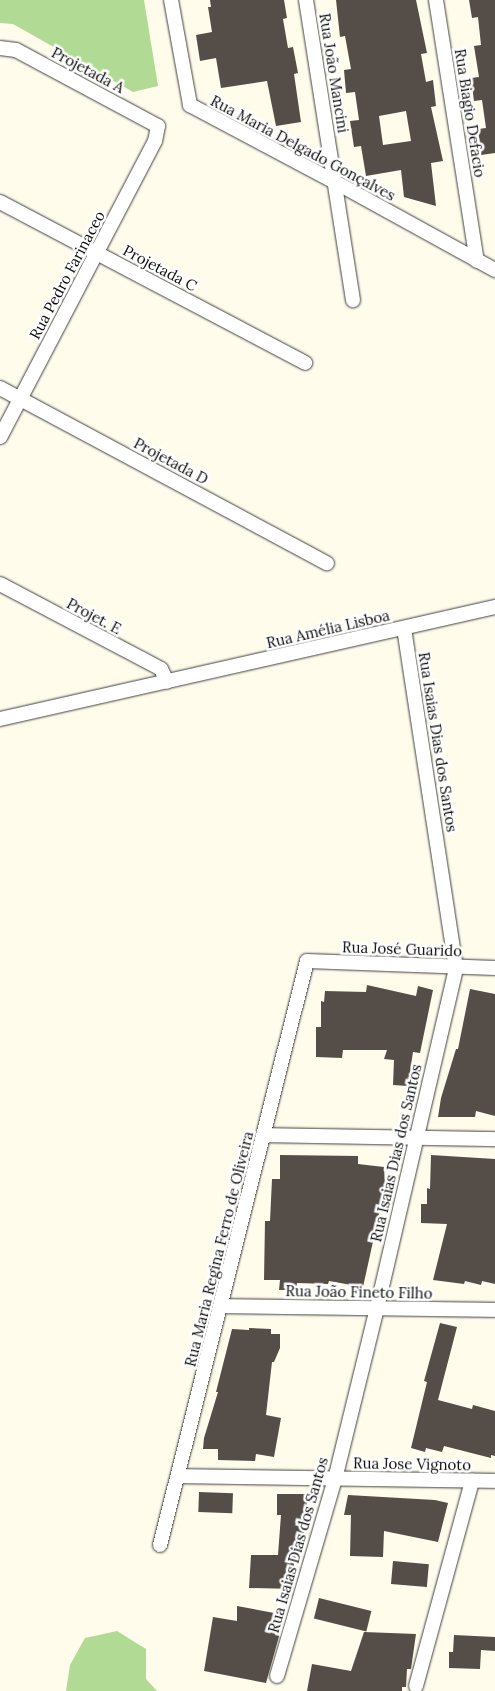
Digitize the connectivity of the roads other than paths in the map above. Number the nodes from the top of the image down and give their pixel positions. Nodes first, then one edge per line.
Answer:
1 (171, 0) edge
2 (306, 0) edge
3 (436, 0) edge
4 (0, 48) edge
5 (158, 126) joint
6 (336, 182) junction
7 (0, 202) edge
8 (97, 253) junction
9 (477, 260) junction
10 (495, 270) edge
11 (353, 300) dead end
12 (304, 363) dead end
13 (0, 388) edge
14 (20, 398) junction
15 (0, 437) edge
16 (327, 563) dead end
17 (0, 584) edge
18 (495, 606) edge
19 (404, 628) junction
20 (168, 682) junction
21 (0, 719) edge
22 (307, 961) joint
23 (456, 968) junction
24 (495, 968) edge
25 (265, 1134) junction
26 (416, 1139) junction
27 (495, 1139) edge
28 (222, 1306) junction
29 (377, 1308) junction
30 (495, 1310) edge
31 (179, 1476) junction
32 (335, 1479) junction
33 (472, 1481) junction
34 (495, 1481) edge
35 (160, 1545) dead end
36 (277, 1676) dead end
37 (416, 1686) dead end

1 - 6 street, Rua Maria Delgado Gonçalves
2 - 6 street, Rua João Mancini
3 - 9 street, Rua Biagio Defacio
4 - 5 street, Projetada A
5 - 8 street, Rua Pedro Farinaceo
6 - 9 street, Rua Maria Delgado Gonçalves
6 - 11 street, Rua João Mancini
7 - 8 street, Projetada C
8 - 12 street, Projetada C
8 - 14 street, Rua Pedro Farinaceo
9 - 10 street, Rua Maria Delgado Gonçalves
13 - 14 street, Projetada D
14 - 15 street, Rua Pedro Farinaceo
14 - 16 street, Projetada D
17 - 20 street, Projet. E
18 - 19 street, Rua Amélia Lisboa
19 - 20 street, Rua Amélia Lisboa
19 - 23 street, Rua Isaias Dias dos Santos
20 - 21 street, Rua Amélia Lisboa
22 - 23 street, Rua José Guarido
22 - 25 street, Rua Maria Regina Ferro de Oliveira
23 - 24 street, Rua José Guarido
23 - 26 street, Rua Isaias Dias dos Santos
25 - 26 street
25 - 28 street, Rua Maria Regina Ferro de Oliveira
26 - 27 street
26 - 29 street, Rua Isaias Dias dos Santos
28 - 29 street, Rua João Fineto Filho
28 - 31 street, Rua Maria Regina Ferro de Oliveira
29 - 30 street, Rua João Fineto Filho
29 - 32 street, Rua Isaias Dias dos Santos
31 - 32 street, Rua Jose Vignoto
31 - 35 street, Rua Maria Regina Ferro de Oliveira
32 - 33 street, Rua Jose Vignoto
32 - 36 street, Rua Isaias Dias dos Santos
33 - 34 street, Rua Jose Vignoto
33 - 37 street

